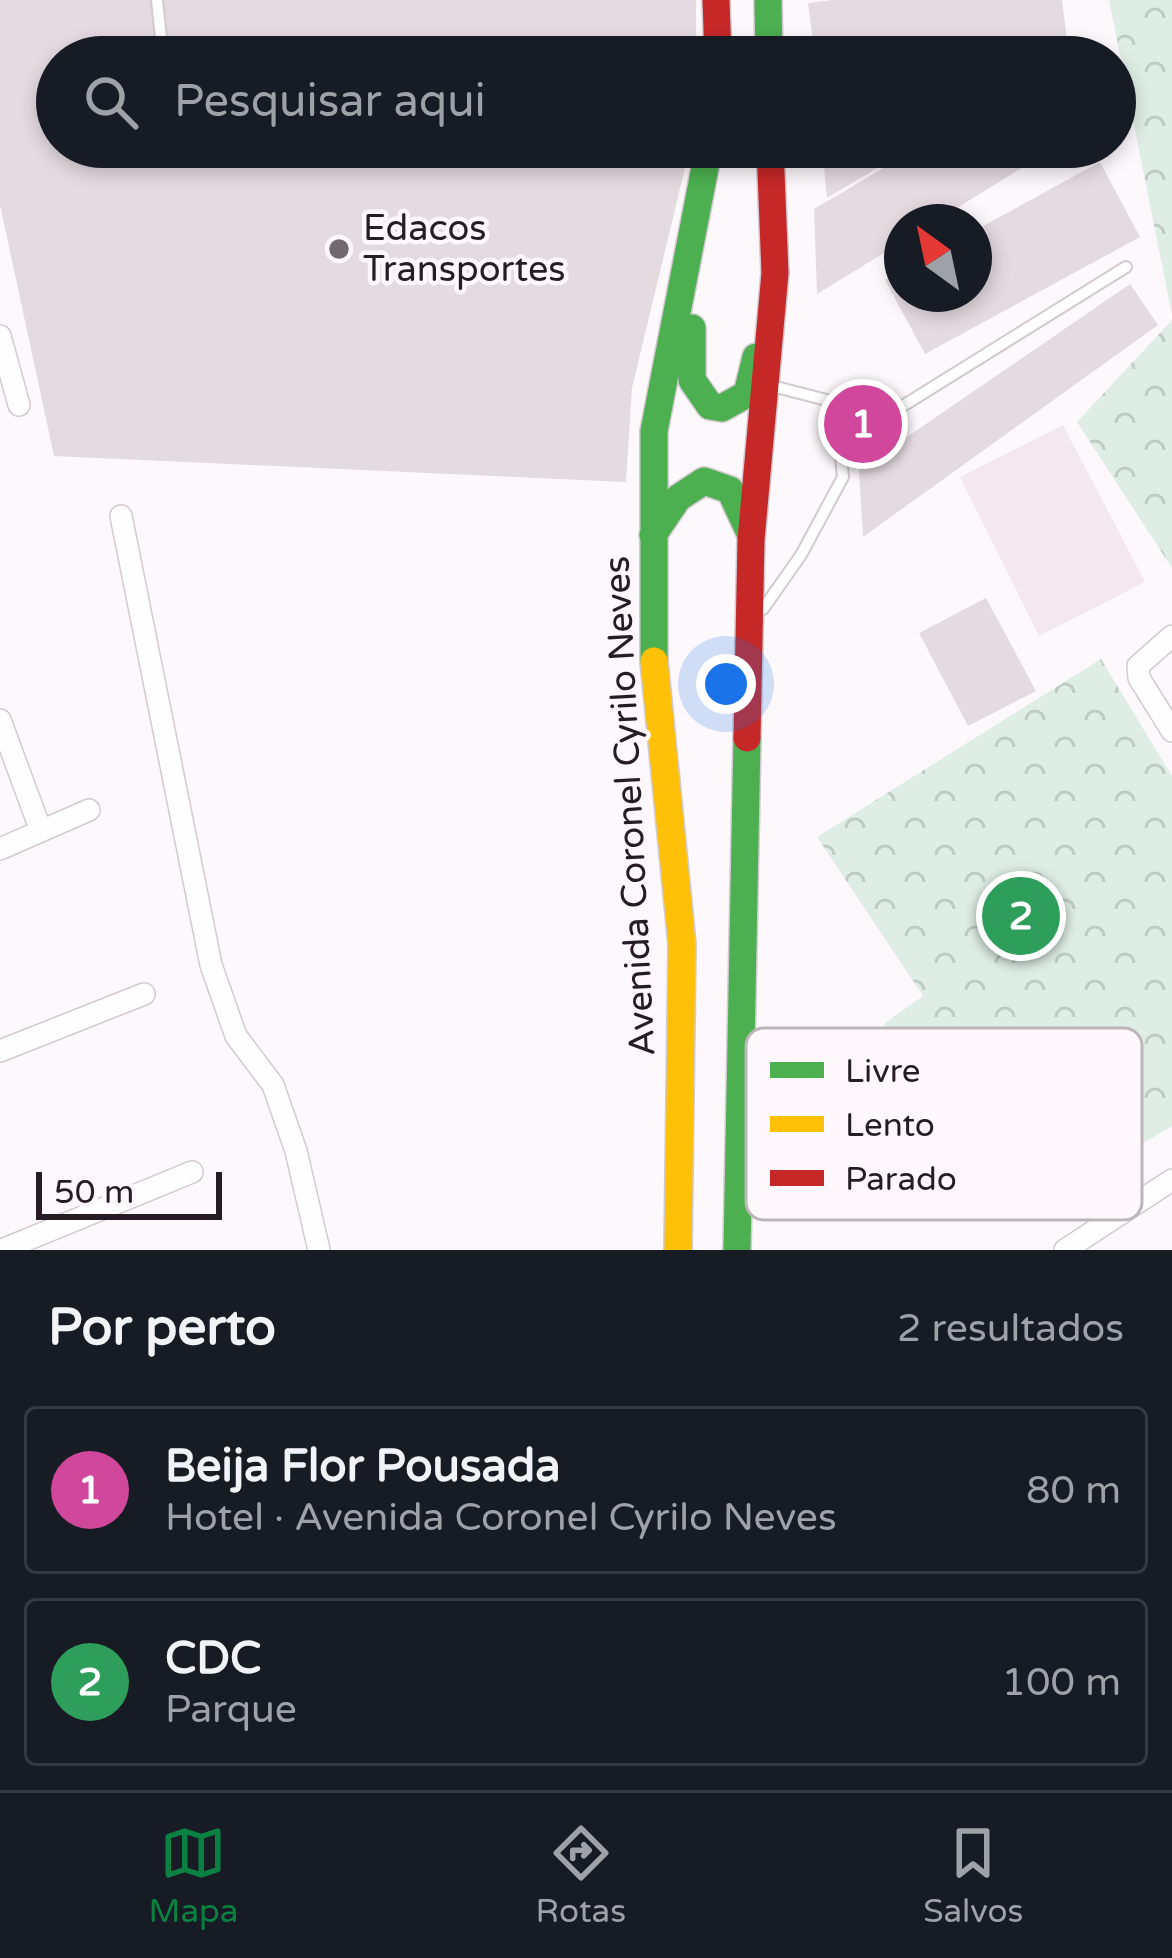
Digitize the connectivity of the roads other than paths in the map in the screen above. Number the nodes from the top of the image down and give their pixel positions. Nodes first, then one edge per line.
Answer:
1 (157, 0) edge
2 (716, 0) edge
3 (768, 0) edge
4 (161, 36) edge
5 (717, 36) edge
6 (769, 36) edge
7 (705, 168) edge
8 (771, 168) edge
9 (693, 238) junction
10 (1126, 267) dead end
11 (775, 273) junction
12 (0, 336) edge
13 (765, 384) junction
14 (19, 405) dead end
15 (892, 408) junction
16 (122, 516) dead end
17 (650, 540) junction
18 (752, 540) junction
19 (750, 627) junction
20 (1172, 636) edge
21 (0, 720) edge
22 (1172, 731) edge
23 (89, 811) dead end
24 (41, 831) junction
25 (0, 849) edge
26 (144, 994) dead end
27 (0, 1052) edge
28 (192, 1172) dead end
29 (1172, 1180) edge
30 (1142, 1200) edge
31 (1111, 1220) edge
32 (10, 1248) edge
33 (319, 1250) edge
34 (677, 1250) edge
35 (737, 1250) edge
36 (1065, 1250) edge

1 - 4 lane
2 - 5 highway
3 - 6 highway
7 - 9 highway, Avenida Coronel Cyrilo Neves
8 - 11 highway
9 - 11 highway
9 - 17 highway, Avenida Coronel Cyrilo Neves
10 - 15 lane
11 - 13 highway
12 - 14 street
13 - 15 lane
13 - 18 highway
15 - 19 lane
16 - 33 street
17 - 18 highway
17 - 34 highway, Avenida Coronel Cyrilo Neves
18 - 19 highway
19 - 35 highway
20 - 22 street
21 - 24 street
23 - 24 street
24 - 25 street
26 - 27 street
28 - 32 street
29 - 30 street
31 - 36 street

